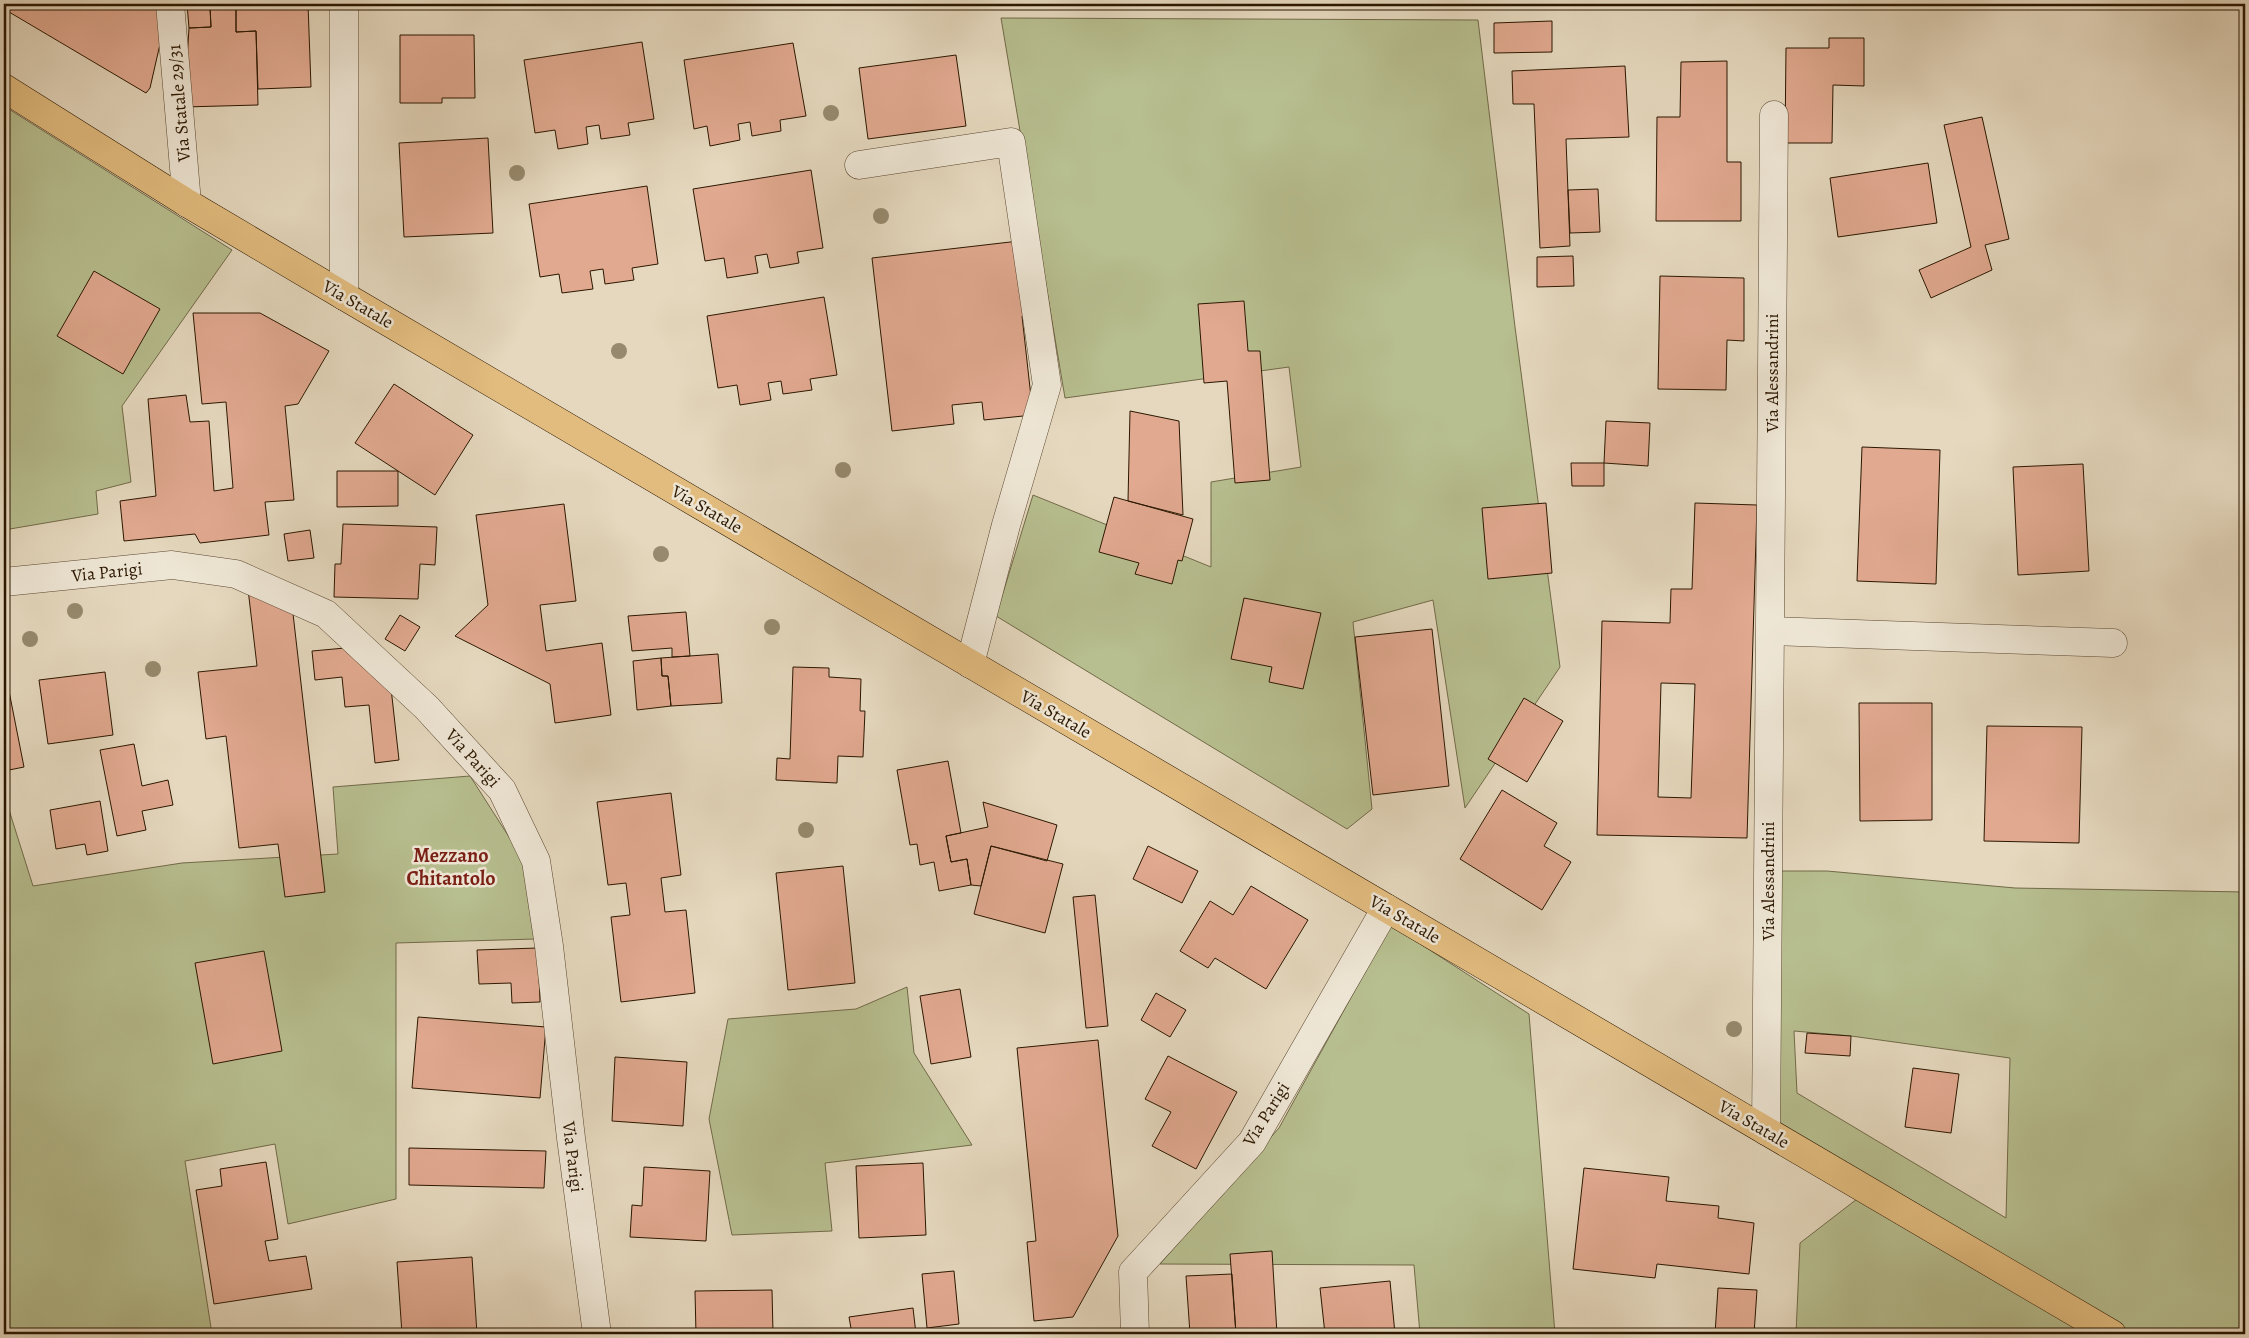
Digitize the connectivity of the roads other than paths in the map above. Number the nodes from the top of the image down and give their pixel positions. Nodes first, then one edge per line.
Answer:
1 (170, 4) edge
2 (344, 4) edge
3 (4, 88) edge
4 (1774, 115) dead end
5 (859, 166) dead end
6 (187, 203) junction
7 (344, 296) junction
8 (4, 582) edge
9 (1770, 631) junction
10 (2113, 643) dead end
11 (970, 664) junction
12 (1386, 908) junction
13 (1766, 1131) junction
14 (596, 1334) edge
15 (1135, 1334) edge
16 (2112, 1334) edge

1 - 6 street, Via Statale 29/31
2 - 7 street
3 - 6 main road, Via Statale
4 - 9 street, Via Alessandrini
5 - 11 street
6 - 7 main road, Via Statale
7 - 11 main road, Via Statale
8 - 14 street, Via Parigi
9 - 10 street
9 - 13 street, Via Alessandrini
11 - 12 main road, Via Statale
12 - 13 main road, Via Statale
12 - 15 street, Via Parigi
13 - 16 main road, Via Statale

